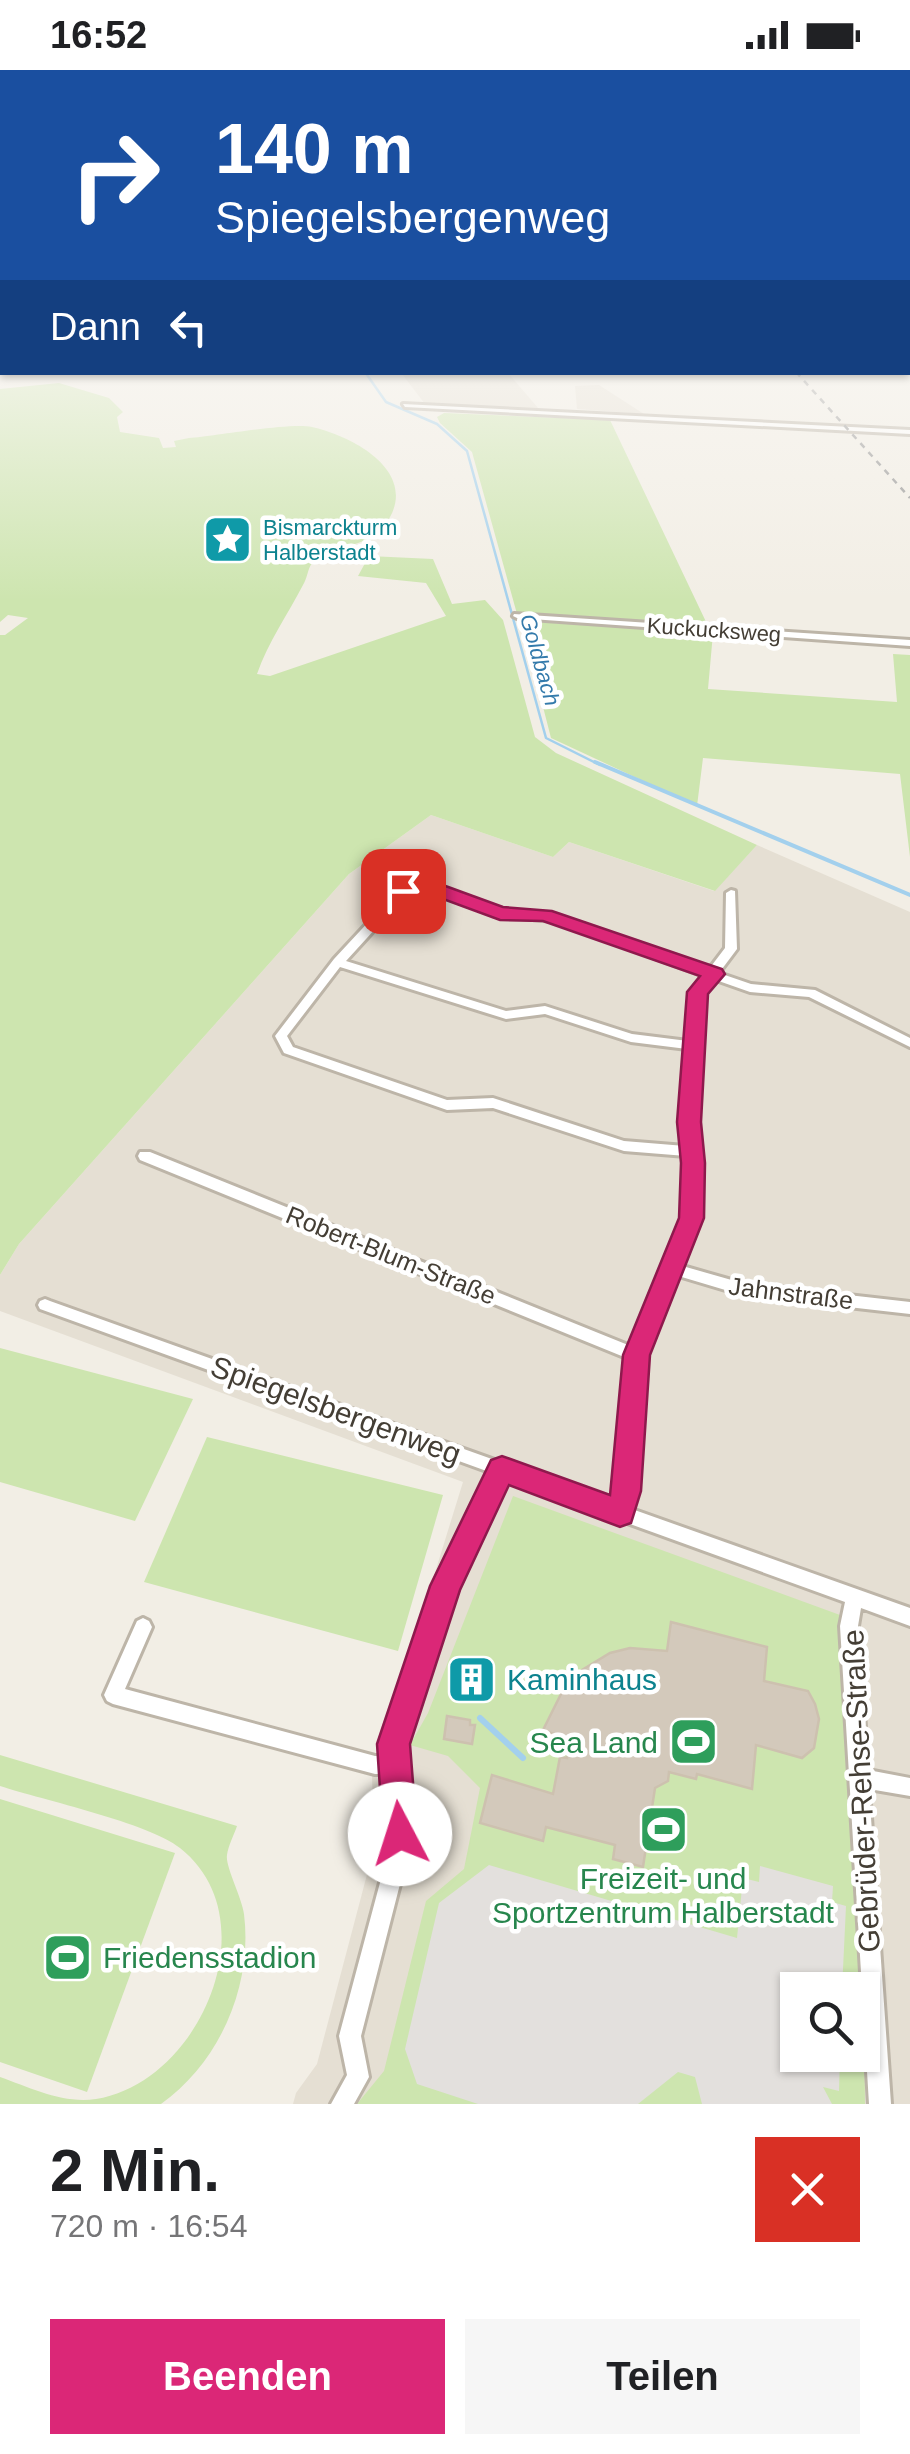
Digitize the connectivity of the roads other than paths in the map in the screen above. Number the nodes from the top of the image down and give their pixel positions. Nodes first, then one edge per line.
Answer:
1 (516, 411) edge
2 (910, 432) edge
3 (517, 616) dead end
4 (910, 643) edge
5 (731, 892) dead end
6 (338, 962) junction
7 (714, 974) junction
8 (910, 1043) edge
9 (694, 1046) junction
10 (691, 1151) junction
11 (145, 1156) dead end
12 (674, 1269) junction
13 (45, 1305) dead end
14 (910, 1308) edge
15 (637, 1355) junction
16 (502, 1469) junction
17 (620, 1513) junction
18 (854, 1597) junction
19 (910, 1616) edge
20 (143, 1627) dead end
21 (393, 1765) junction
22 (860, 1778) junction
23 (910, 1787) edge
24 (342, 2104) edge
25 (880, 2104) edge

1 - 2 street
3 - 4 street, Kuckucksweg
5 - 7 street
6 - 7 street
6 - 9 street
6 - 10 street
7 - 8 street
7 - 9 street
9 - 10 street
10 - 12 street
11 - 15 street, Robert-Blum-Straße
12 - 14 street, Jahnstraße
12 - 15 street
13 - 16 street, Spiegelsbergenweg
15 - 17 street
16 - 17 street, Spiegelsbergenweg
16 - 21 street
17 - 18 street, Spiegelsbergenweg
18 - 19 street, Spiegelsbergenweg
18 - 22 street, Gebrüder-Rehse-Straße
20 - 21 street
21 - 24 street
22 - 23 street
22 - 25 street, Gebrüder-Rehse-Straße

